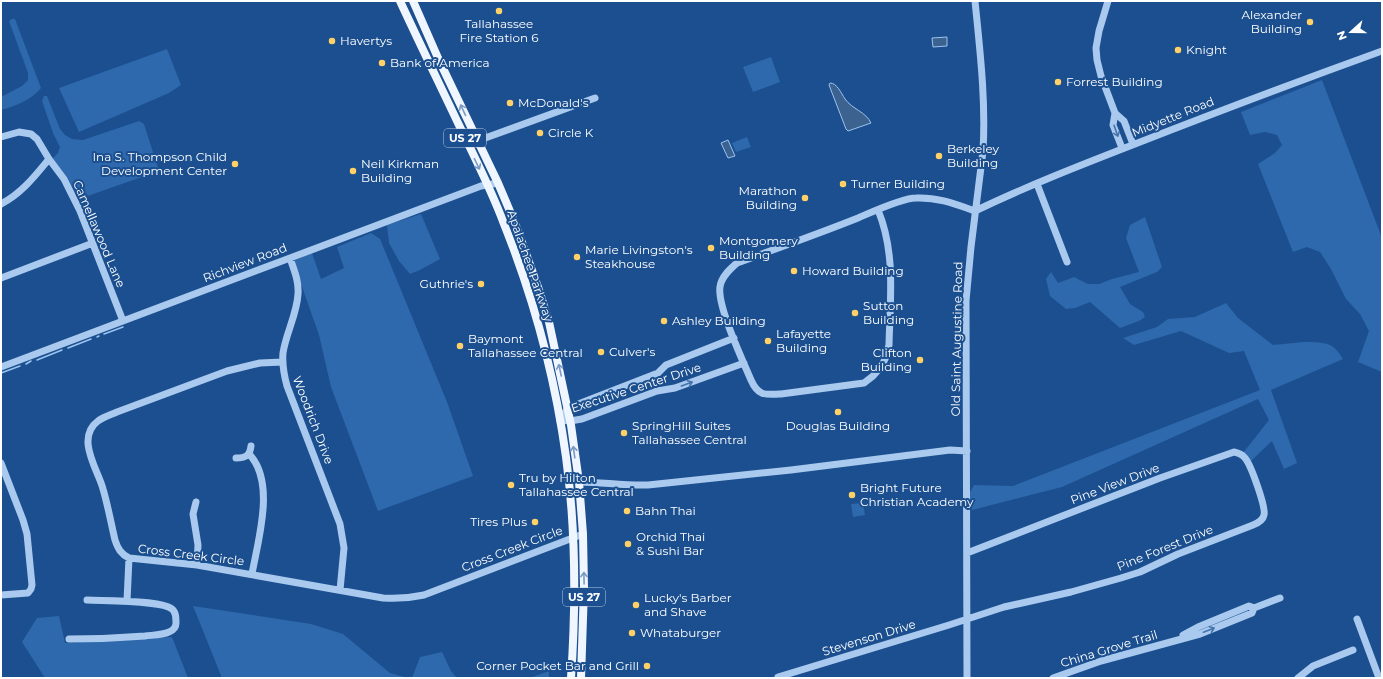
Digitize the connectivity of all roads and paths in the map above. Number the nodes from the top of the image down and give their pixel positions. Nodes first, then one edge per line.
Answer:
1 (400, 1) edge
2 (413, 1) edge
3 (975, 1) edge
4 (1108, 1) edge
5 (420, 42) junction
6 (1382, 51) edge
7 (438, 58) junction
8 (434, 74) junction
9 (595, 98) dead end
10 (1115, 113) junction
11 (1, 137) edge
12 (477, 141) junction
13 (1133, 144) junction
14 (1122, 148) junction
15 (49, 159) junction
16 (498, 183) junction
17 (1037, 184) junction
18 (487, 185) junction
19 (1, 204) edge
20 (878, 210) junction
21 (975, 211) junction
22 (93, 243) junction
23 (290, 258) junction
24 (1067, 262) dead end
25 (1, 278) edge
26 (528, 291) junction
27 (544, 306) junction
28 (123, 321) junction
29 (734, 338) junction
30 (283, 362) junction
31 (744, 363) junction
32 (1, 367) edge
33 (568, 408) junction
34 (560, 420) junction
35 (570, 421) junction
36 (251, 446) dead end
37 (967, 451) junction
38 (249, 454) junction
39 (236, 458) dead end
40 (1, 463) edge
41 (579, 482) junction
42 (1256, 482) joint
43 (196, 502) dead end
44 (582, 534) junction
45 (573, 538) junction
46 (966, 553) junction
47 (132, 558) junction
48 (197, 565) junction
49 (252, 574) junction
50 (340, 590) junction
51 (1, 596) edge
52 (1280, 598) dead end
53 (87, 600) dead end
54 (127, 602) junction
55 (967, 619) junction
56 (1357, 619) dead end
57 (69, 639) dead end
58 (1353, 650) dead end
59 (778, 677) edge
60 (571, 678) edge
61 (581, 678) edge
62 (967, 678) edge
63 (1053, 678) edge
64 (1298, 678) edge
65 (1379, 678) edge

1 - 5 main road, Apalachee Parkway / US 27
2 - 7 main road, Apalachee Parkway / US 27
3 - 21 street, Old Saint Augustine Road
4 - 10 street
5 - 7 main road
5 - 8 main road, Apalachee Parkway / US 27
6 - 13 street, Midyette Road
7 - 8 main road
12 -> 7 main road, Apalachee Parkway / US 27
8 -> 18 main road, Apalachee Parkway / US 27
9 - 12 street
10 - 13 street
10 -> 14 street
11 - 15 street, Camellawood Lane
12 - 16 main road, Apalachee Parkway / US 27
13 - 14 street, Midyette Road
14 - 17 street, Midyette Road
15 - 19 street
15 - 22 street, Camellawood Lane
16 - 18 street, Richview Road
16 - 27 main road, Apalachee Parkway / US 27
17 - 21 street, Midyette Road
17 - 24 street
18 - 23 street, Richview Road
18 - 26 main road, Apalachee Parkway / US 27
20 - 21 street
20 - 29 street
20 - 31 street
21 - 37 street, Old Saint Augustine Road
22 - 25 street
22 - 28 street, Camellawood Lane
23 - 28 street, Richview Road
23 - 30 street, Woodrich Drive
26 - 27 main road
26 - 34 main road, Apalachee Parkway / US 27
33 -> 27 main road, Apalachee Parkway / US 27
28 - 32 street, Richview Road
29 - 31 street
29 - 33 street, Executive Center Drive
30 - 47 street, Cross Creek Circle
30 - 50 street, Woodrich Drive
35 -> 31 street, Executive Center Drive
33 - 34 street, Executive Center Drive
33 - 35 main road, Apalachee Parkway / US 27
34 - 35 street, Executive Center Drive
34 - 45 main road, Apalachee Parkway / US 27
41 -> 35 main road, Apalachee Parkway / US 27
36 - 38 street
37 - 41 street
37 - 46 street, Old Saint Augustine Road
38 - 39 street
38 - 49 street
40 - 51 street
41 - 44 main road, Apalachee Parkway / US 27
42 - 46 street, Pine View Drive
42 - 55 street, Pine Forest Drive
43 - 48 street
44 - 45 street, Cross Creek Circle
61 -> 44 main road, Apalachee Parkway / US 27
45 - 50 street, Cross Creek Circle
45 - 60 main road, Apalachee Parkway / US 27
46 - 55 street, Old Saint Augustine Road
47 - 48 street, Cross Creek Circle
47 - 54 street
48 - 49 street, Cross Creek Circle
49 - 50 street, Cross Creek Circle
52 - 63 street, China Grove Trail
53 - 54 street
54 - 57 street
55 - 59 street, Stevenson Drive
55 - 62 street, Old Saint Augustine Road
56 - 65 street
58 - 64 street

